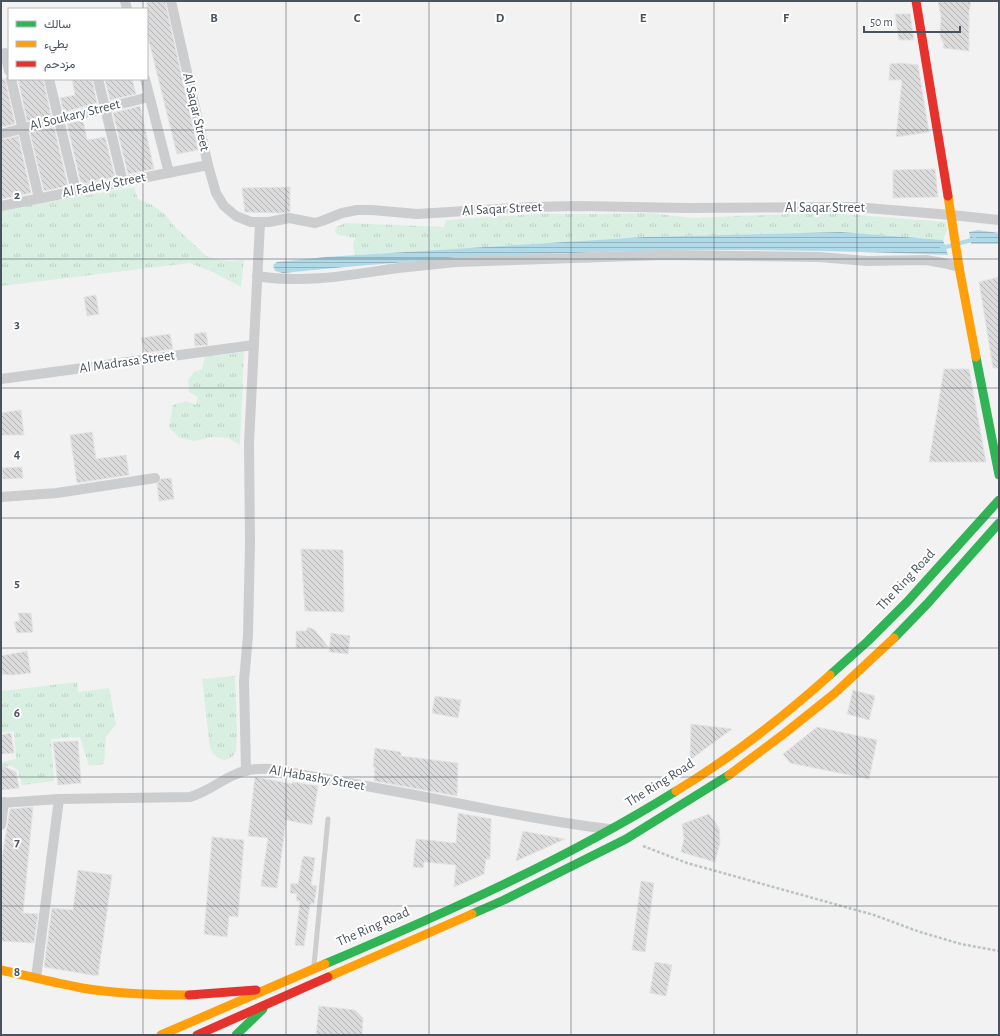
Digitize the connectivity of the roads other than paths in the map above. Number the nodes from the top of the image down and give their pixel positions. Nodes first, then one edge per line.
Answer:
1 (171, 1) edge
2 (916, 1) edge
3 (5, 53) edge
4 (8, 66) edge
5 (11, 80) edge
6 (49, 80) edge
7 (98, 80) edge
8 (145, 80) edge
9 (149, 97) junction
10 (105, 108) junction
11 (58, 119) junction
12 (22, 128) junction
13 (1, 134) edge
14 (208, 165) junction
15 (169, 173) junction
16 (123, 182) junction
17 (76, 191) junction
18 (39, 198) junction
19 (1, 206) edge
20 (952, 218) junction
21 (999, 220) edge
22 (260, 223) junction
23 (959, 263) junction
24 (257, 276) junction
25 (254, 345) junction
26 (1, 379) edge
27 (999, 475) edge
28 (155, 478) dead end
29 (1, 497) edge
30 (999, 500) edge
31 (999, 523) edge
32 (246, 771) junction
33 (59, 800) junction
34 (2, 802) edge
35 (328, 819) dead end
36 (1, 825) edge
37 (612, 829) junction
38 (314, 968) junction
39 (1, 970) edge
40 (36, 978) junction
41 (267, 989) junction
42 (272, 1002) junction
43 (161, 1035) edge
44 (197, 1035) edge
45 (236, 1035) edge

1 - 14 street, Al Saqar Street
2 - 20 main road
3 - 4 street
5 - 12 street
6 - 11 street
7 - 10 street
8 - 9 street
9 - 10 street, Al Soukary Street
9 - 15 street
10 - 11 street, Al Soukary Street
10 - 16 street
11 - 12 street, Al Soukary Street
11 - 17 street
12 - 13 street, Al Soukary Street
12 - 18 street
14 - 15 street, Al Fadely Street
14 - 22 street, Al Saqar Street
15 - 16 street, Al Fadely Street
16 - 17 street, Al Fadely Street
17 - 18 street, Al Fadely Street
18 - 19 street, Al Fadely Street
20 - 21 street, Al Saqar Street
20 - 22 street, Al Saqar Street
20 - 23 main road
22 - 24 street
23 - 24 street
23 - 27 main road
24 - 25 street
25 - 26 street, Al Madrasa Street
25 - 32 street
28 - 29 street
30 - 37 main road, The Ring Road
31 - 42 main road, The Ring Road
32 - 33 street, Al Habashy Street
32 - 37 street, Al Habashy Street
33 - 34 street, Al Habashy Street
33 - 40 street
34 - 36 street
35 - 38 lane
37 - 38 main road, The Ring Road
38 - 41 main road, The Ring Road
39 - 40 main road
40 - 41 main road
41 - 43 main road, The Ring Road
42 - 44 main road, The Ring Road
42 - 45 main road

